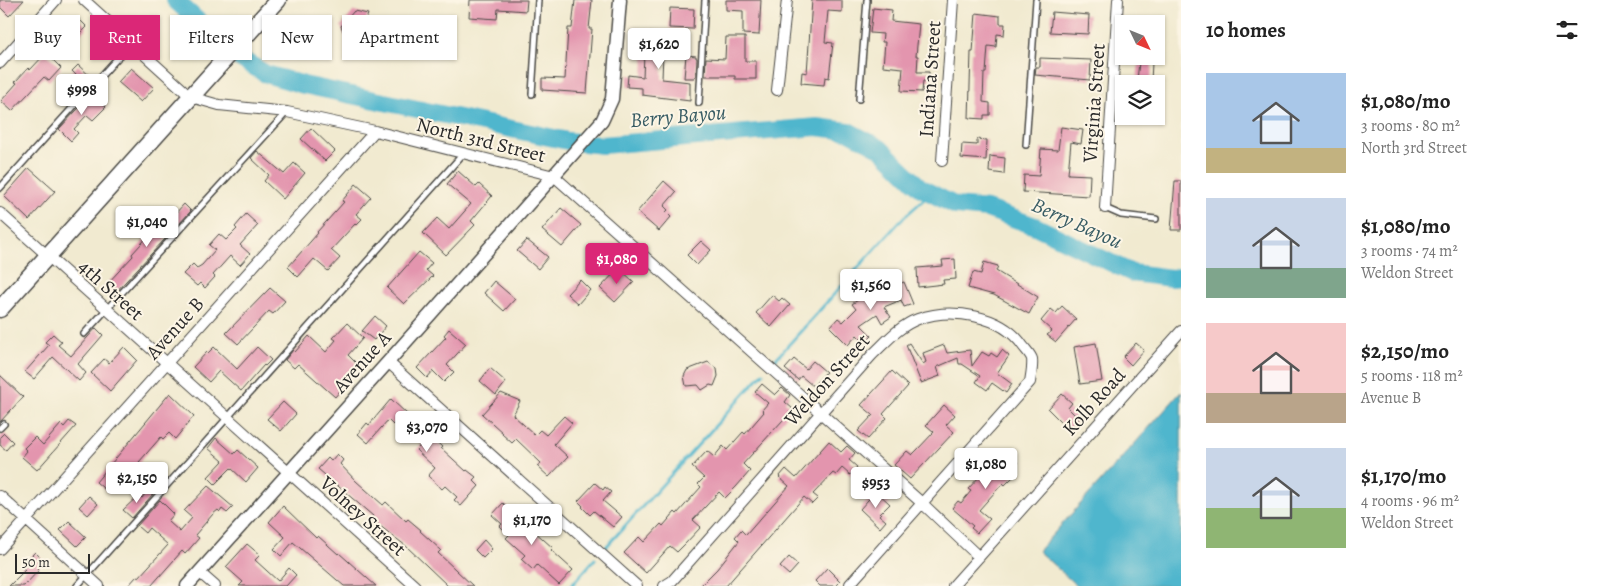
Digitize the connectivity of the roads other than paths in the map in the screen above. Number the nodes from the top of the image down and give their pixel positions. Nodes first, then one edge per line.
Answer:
1 (56, 0) edge
2 (84, 0) edge
3 (278, 0) edge
4 (538, 0) edge
5 (620, 0) edge
6 (705, 0) edge
7 (787, 0) edge
8 (867, 0) edge
9 (953, 0) edge
10 (1036, 0) edge
11 (1118, 0) edge
12 (101, 15) edge
13 (117, 60) edge
14 (151, 60) edge
15 (0, 63) edge
16 (777, 90) dead end
17 (532, 94) dead end
18 (191, 97) junction
19 (860, 99) dead end
20 (698, 103) dead end
21 (287, 112) junction
22 (375, 132) junction
23 (1026, 145) dead end
24 (463, 154) junction
25 (942, 161) dead end
26 (554, 176) junction
27 (0, 188) edge
28 (1105, 208) joint
29 (0, 213) edge
30 (1156, 219) dead end
31 (48, 256) junction
32 (0, 309) edge
33 (106, 309) junction
34 (1181, 331) edge
35 (84, 334) dead end
36 (388, 362) junction
37 (167, 364) junction
38 (821, 412) junction
39 (226, 418) junction
40 (288, 473) junction
41 (0, 496) edge
42 (923, 504) junction
43 (26, 520) junction
44 (0, 549) edge
45 (979, 557) junction
46 (199, 572) junction
47 (87, 574) junction
48 (850, 584) dead end
49 (76, 586) edge
50 (100, 586) edge
51 (186, 586) edge
52 (215, 586) edge
53 (415, 586) edge
54 (637, 586) edge
55 (664, 586) edge
56 (953, 586) edge

1 - 15 street
2 - 12 street, North 3rd Street
3 - 18 main road
4 - 17 lane
5 - 26 street, Avenue A
6 - 20 lane
7 - 16 street
8 - 19 lane
9 - 25 street, Indiana Street
10 - 23 lane
11 - 28 street, Virginia Street
13 - 27 lane
14 - 18 street, North 3rd Street
18 - 21 street, North 3rd Street
18 - 31 main road
21 - 22 street, North 3rd Street
21 - 33 lane
22 - 24 street, North 3rd Street
22 - 37 street, Avenue B
24 - 26 street, North 3rd Street
24 - 39 lane
26 - 36 street, Avenue A
26 - 38 street, North 3rd Street
28 - 30 lane
29 - 31 street, 4th Street
31 - 32 main road
31 - 33 street, 4th Street
33 - 35 lane
33 - 37 street, 4th Street
34 - 45 street, Kolb Road
36 - 40 street, Avenue A
36 - 54 street
37 - 39 street, 4th Street
37 - 43 street, Avenue B
38 - 42 street, North 3rd Street
38 - 42 street, Weldon Street
38 - 55 street, Weldon Street
39 - 40 street, 4th Street
39 - 47 lane
40 - 46 street, Avenue A
40 - 53 street, Volney Street
41 - 43 street
42 - 45 street, North 3rd Street
42 - 48 street, Weldon Street
43 - 44 street, Avenue B
43 - 47 street
45 - 56 street, Kolb Road
46 - 51 street, Avenue A
46 - 52 street
47 - 49 lane
47 - 50 street

